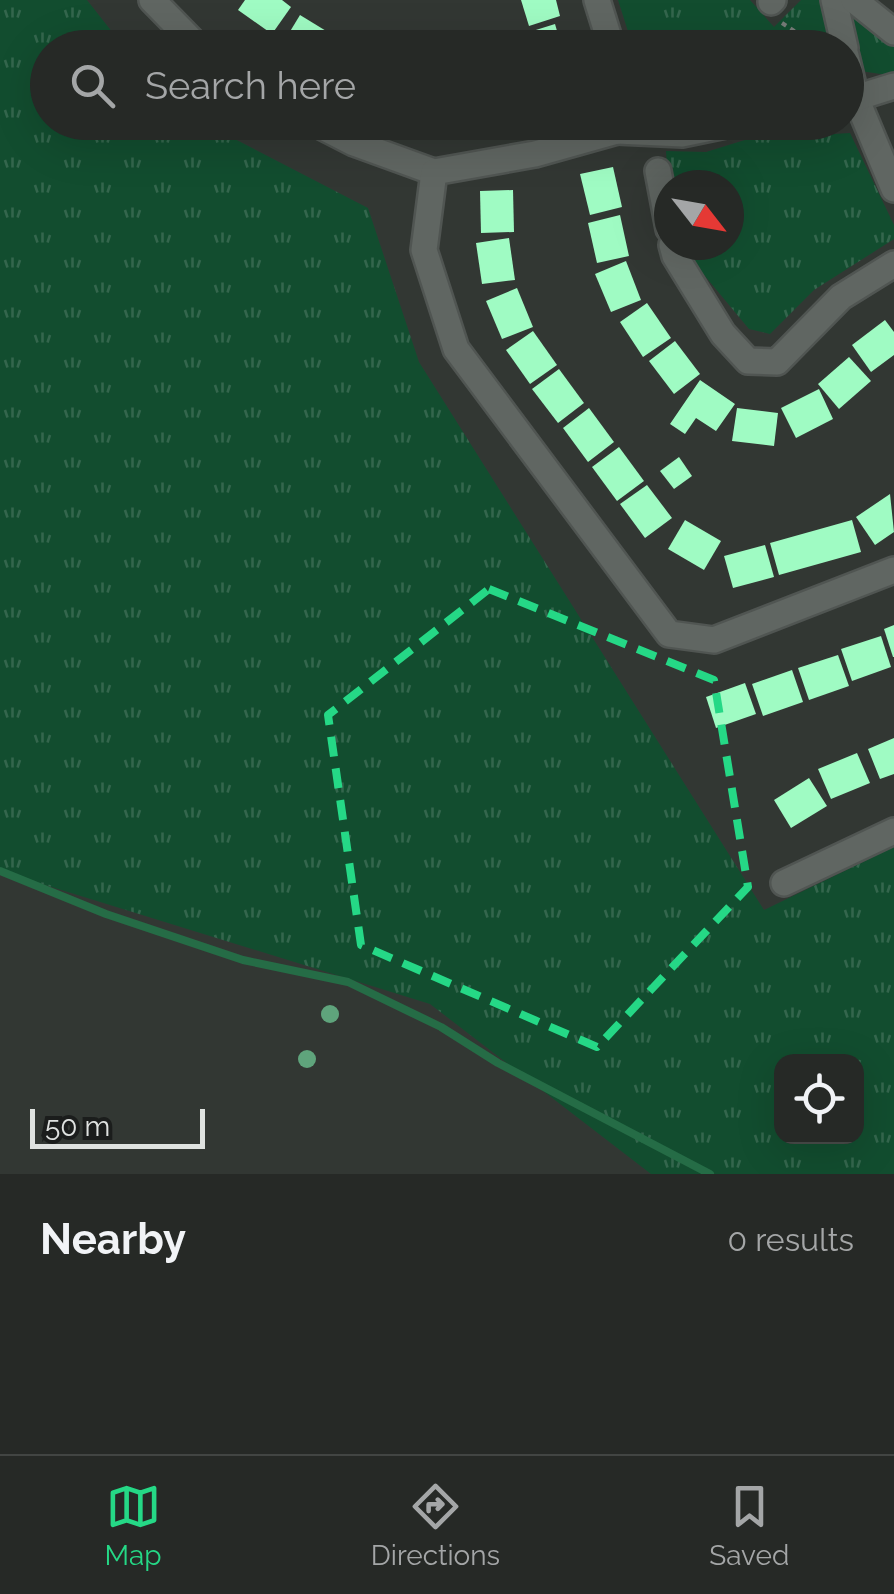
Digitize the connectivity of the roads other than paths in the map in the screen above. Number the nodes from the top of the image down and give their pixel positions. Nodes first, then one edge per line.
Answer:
1 (152, 0) edge
2 (597, 0) edge
3 (834, 0) edge
4 (854, 0) edge
5 (181, 30) edge
6 (606, 30) edge
7 (840, 30) edge
8 (894, 32) edge
9 (894, 86) edge
10 (864, 96) edge
11 (864, 127) edge
12 (346, 140) edge
13 (576, 140) edge
14 (434, 172) junction
15 (894, 188) edge
16 (677, 260) edge
17 (894, 264) edge
18 (894, 570) edge
19 (894, 830) edge
20 (784, 883) dead end

1 - 5 street
2 - 6 street
3 - 7 street
4 - 8 street
9 - 10 street
11 - 15 street
12 - 14 street
13 - 14 street
14 - 18 street
16 - 17 street
19 - 20 street

